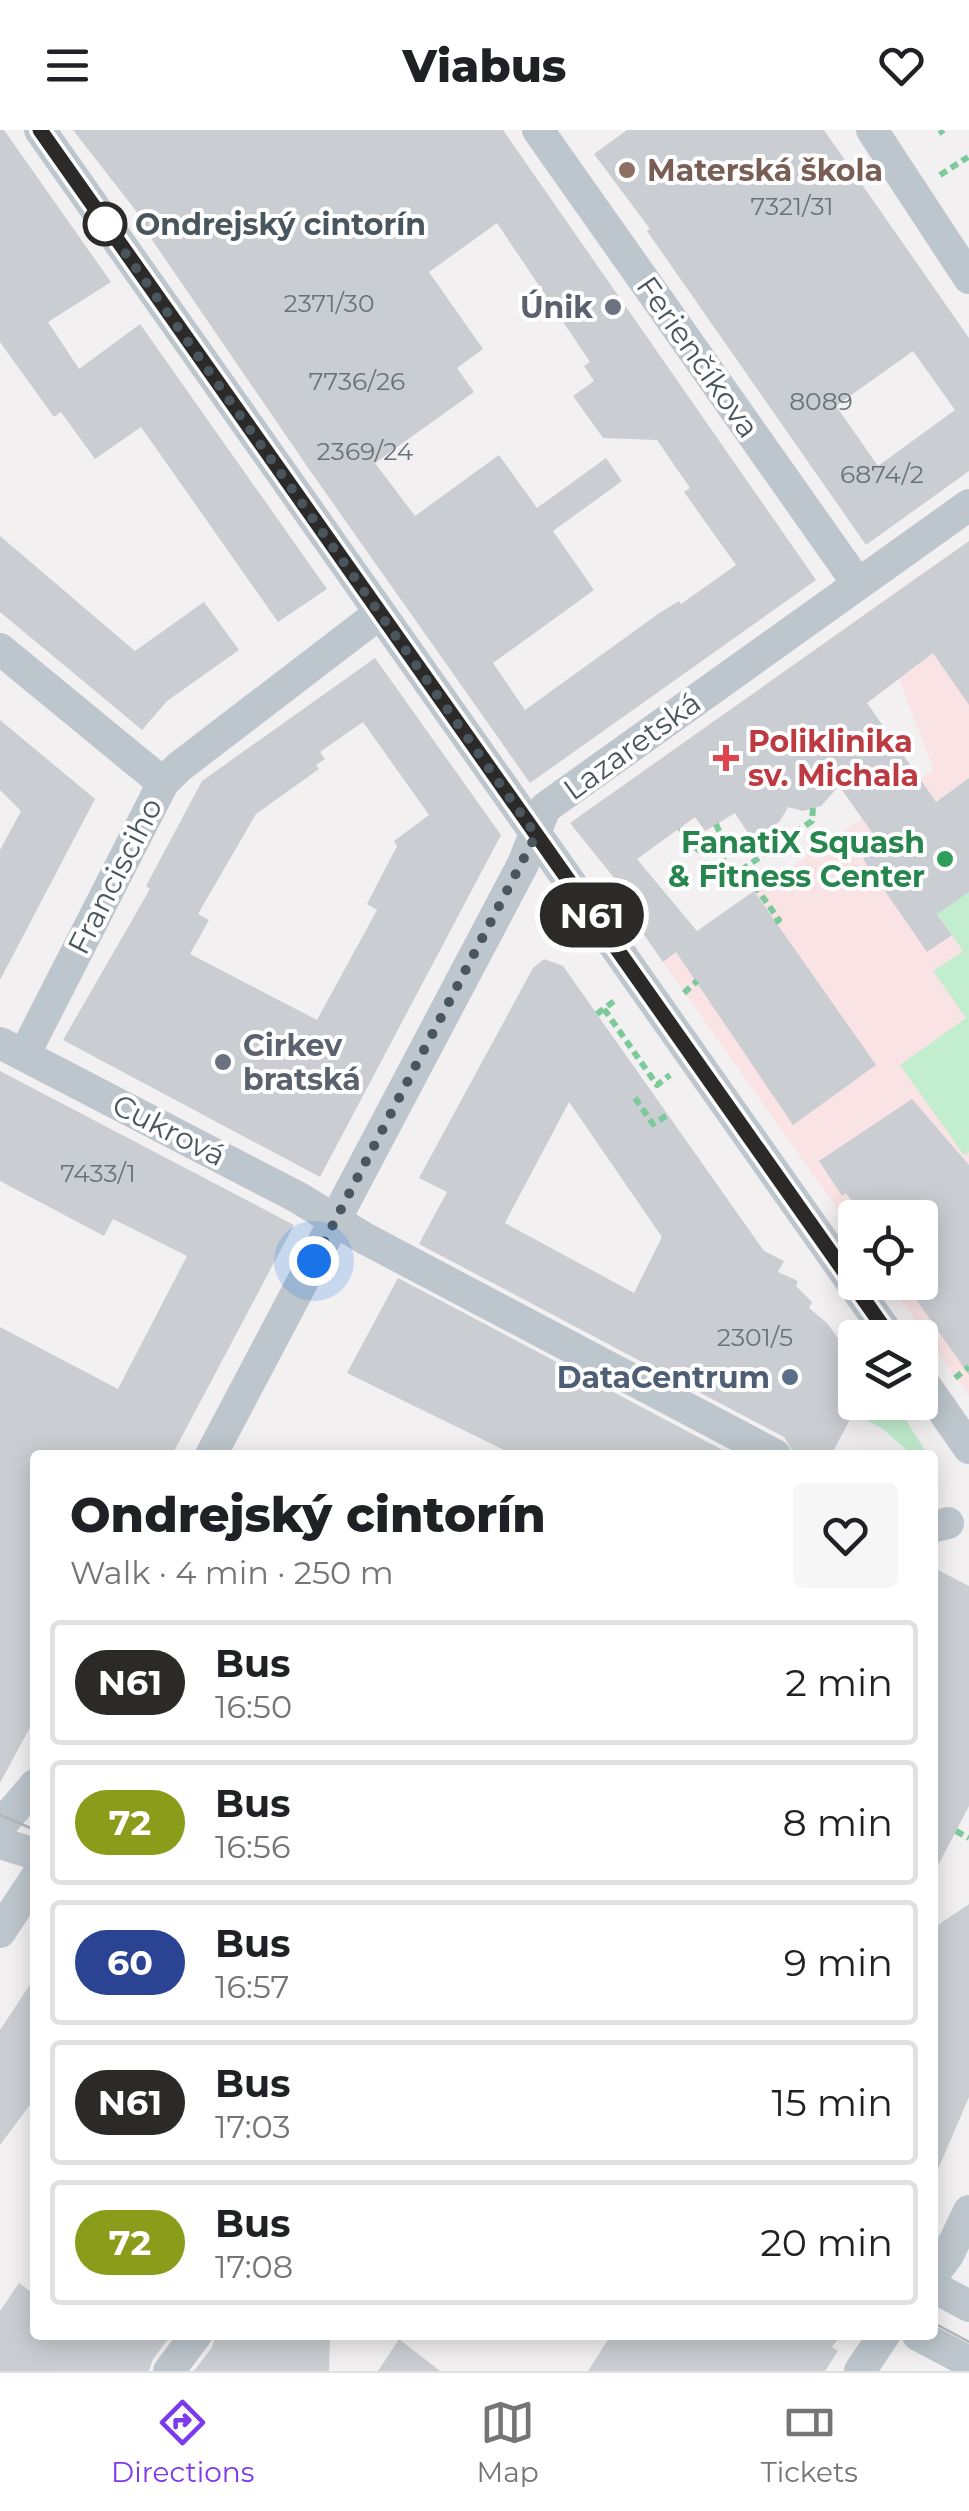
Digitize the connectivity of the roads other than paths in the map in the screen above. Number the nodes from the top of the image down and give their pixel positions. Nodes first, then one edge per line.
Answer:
1 (40, 130) edge
2 (872, 130) edge
3 (540, 134) edge
4 (969, 278) edge
5 (969, 505) edge
6 (858, 584) junction
7 (380, 612) junction
8 (0, 649) edge
9 (163, 784) junction
10 (536, 835) junction
11 (12, 1049) edge
12 (336, 1220) junction
13 (878, 1320) edge
14 (938, 1404) edge
15 (969, 1448) edge
16 (214, 1450) edge
17 (766, 1450) edge
18 (25, 1792) edge
19 (0, 1826) edge
20 (0, 1843) edge
21 (30, 1852) edge
22 (30, 1887) edge
23 (0, 1932) edge
24 (969, 2211) edge
25 (938, 2268) edge
26 (938, 2289) edge
27 (969, 2306) edge
28 (192, 2340) edge
29 (881, 2340) edge
30 (927, 2340) edge
31 (969, 2362) edge
32 (169, 2371) edge
33 (860, 2371) edge

1 - 7 street
2 - 4 street
3 - 6 street, Ferienčíkova
5 - 6 street, Lazaretská
6 - 10 street, Lazaretská
7 - 9 street, Francisciho
7 - 10 street
8 - 9 street
9 - 11 street, Francisciho
10 - 12 street, Lazaretská
10 - 13 street
11 - 12 street, Cukrová
12 - 16 street, Lazaretská
12 - 17 street, Cukrová
14 - 15 street
18 - 19 street
20 - 21 street
22 - 23 street
24 - 25 street
26 - 27 street
28 - 32 street
29 - 33 street
30 - 31 street

